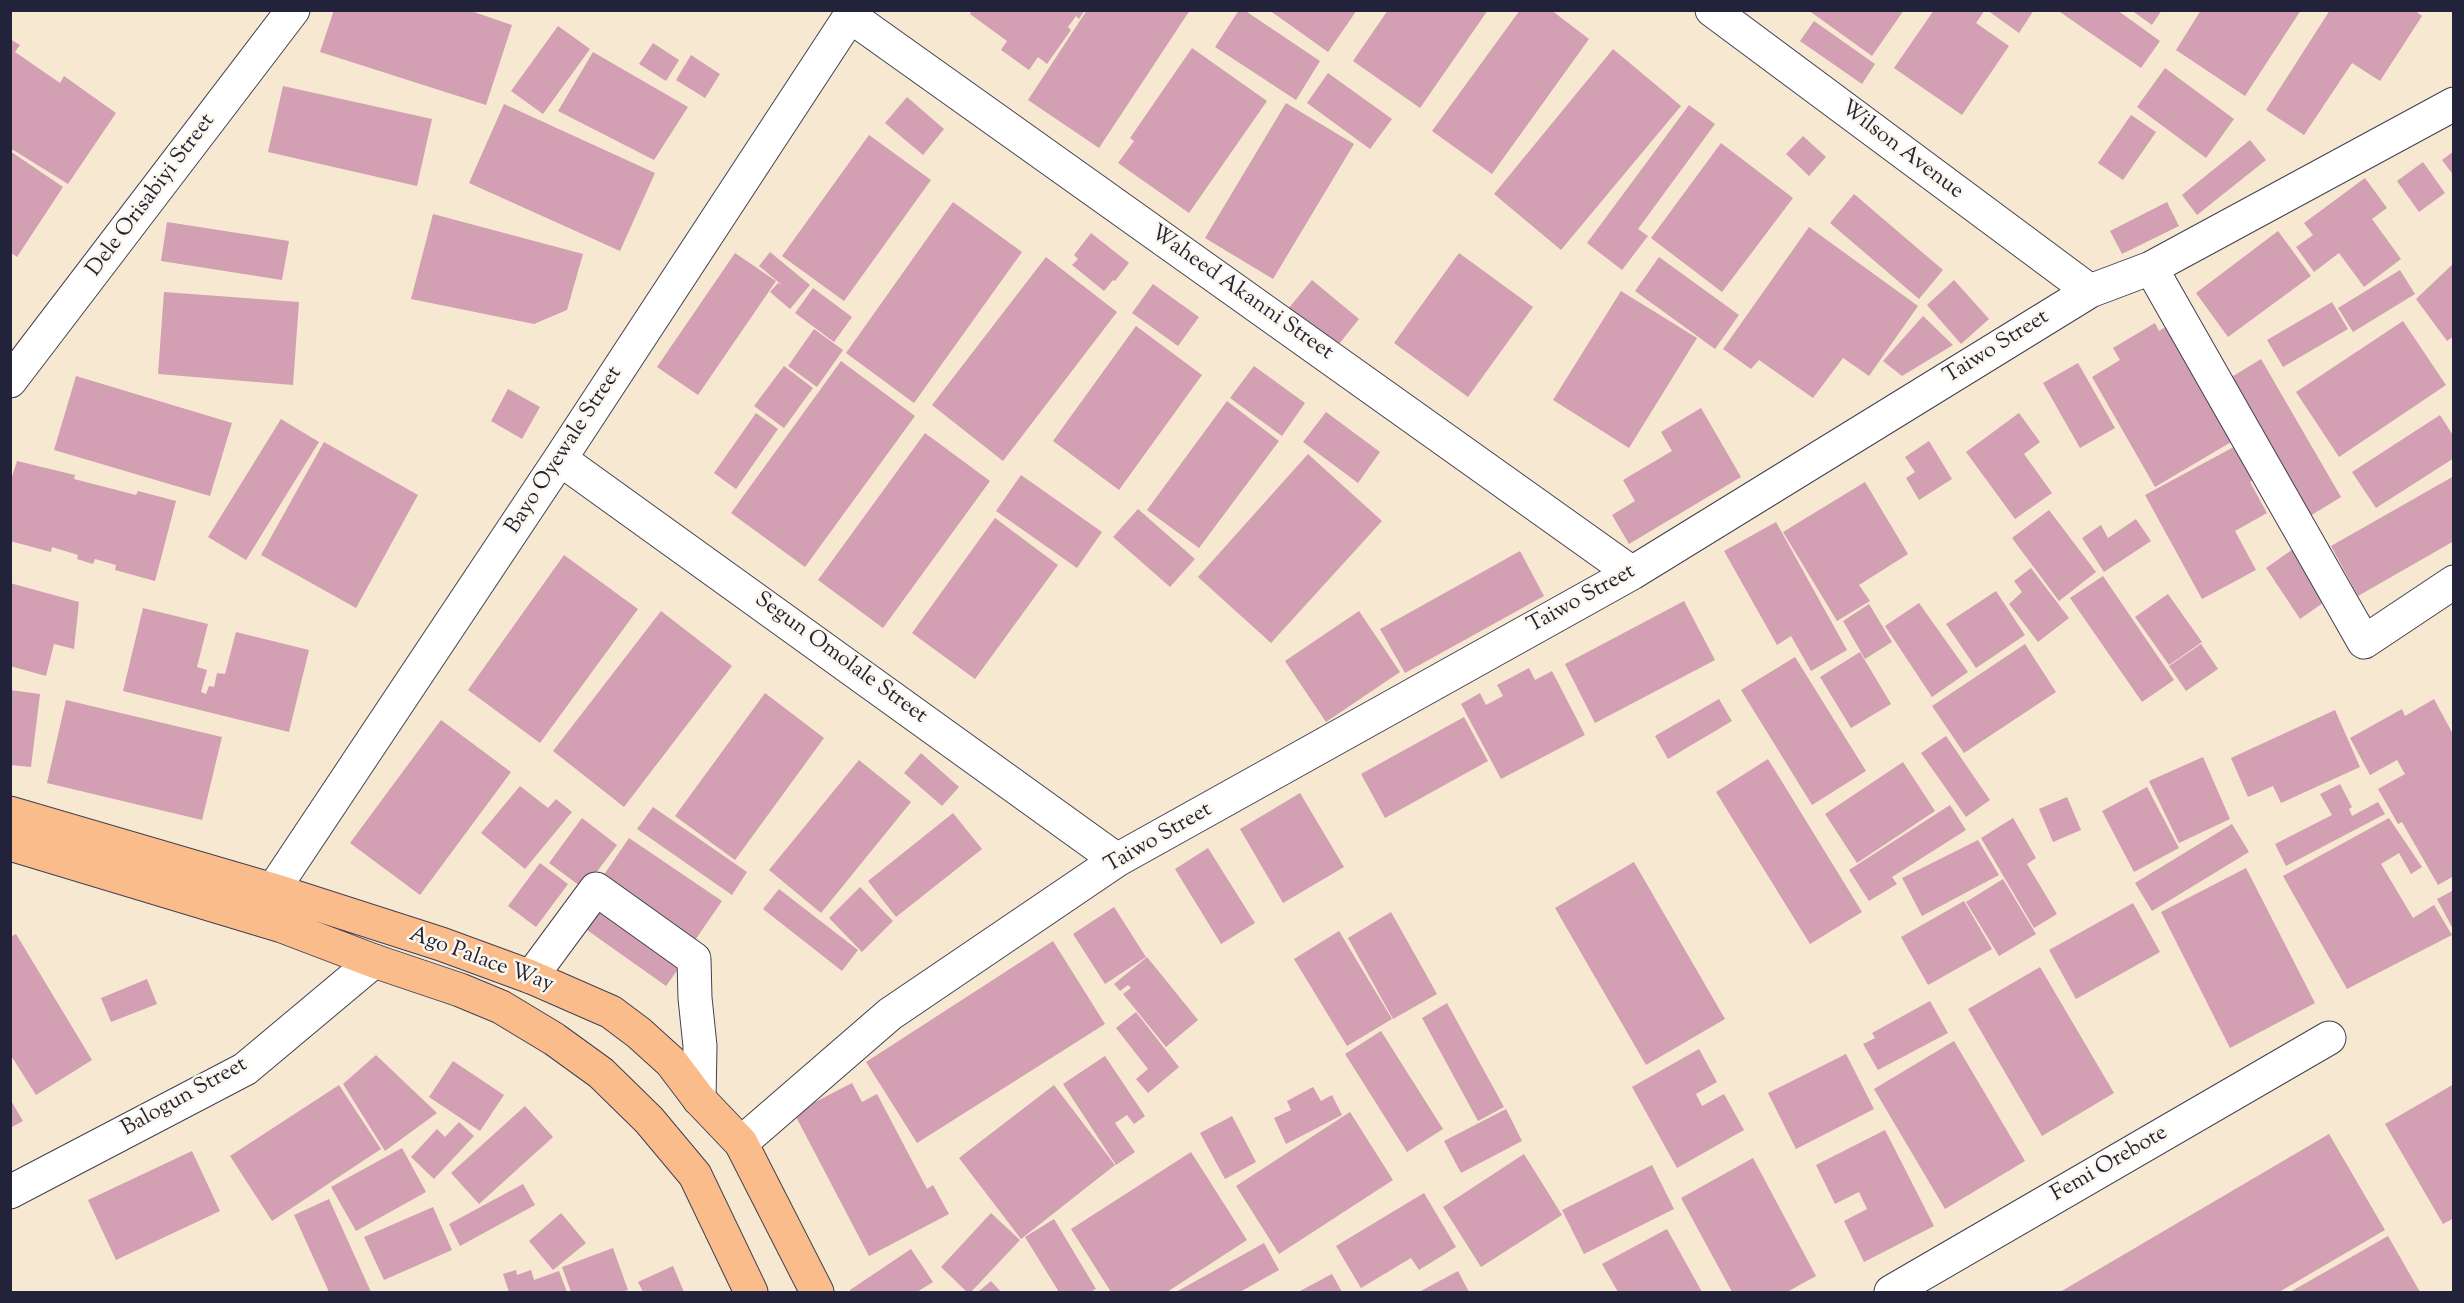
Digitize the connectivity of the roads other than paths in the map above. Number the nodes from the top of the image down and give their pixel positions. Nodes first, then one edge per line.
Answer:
1 (293, 10) edge
2 (1712, 10) edge
3 (852, 13) edge
4 (2454, 104) edge
5 (2151, 268) junction
6 (2090, 291) junction
7 (10, 381) edge
8 (560, 459) junction
9 (1632, 573) junction
10 (2454, 582) edge
11 (10, 813) edge
12 (10, 844) edge
13 (1118, 860) junction
14 (273, 890) junction
15 (374, 962) junction
16 (531, 977) junction
17 (2329, 1038) dead end
18 (699, 1099) junction
19 (741, 1143) junction
20 (10, 1192) edge
21 (751, 1293) edge
22 (817, 1293) edge
23 (1891, 1293) edge

1 - 7 street, Dele Orisabiyi Street
2 - 6 street, Wilson Avenue
3 - 8 street, Bayo Oyewale Street
3 - 9 street, Waheed Akanni Street
4 - 5 street, Taiwo Street
5 - 6 street, Taiwo Street
5 - 10 street
6 - 9 street, Taiwo Street
8 - 13 street, Segun Omolale Street
8 - 14 street, Bayo Oyewale Street
9 - 13 street, Taiwo Street
11 - 14 main road, Ago Palace Way
12 - 15 main road, Ago Palace Way
13 - 19 street, Taiwo Street
14 - 16 main road, Ago Palace Way
15 - 20 street, Balogun Street
15 - 21 main road, Ago Palace Way
16 - 18 main road, Ago Palace Way
16 - 18 street
17 - 23 street, Femi Orebote
18 - 19 main road, Ago Palace Way
19 - 22 main road, Ago Palace Way

